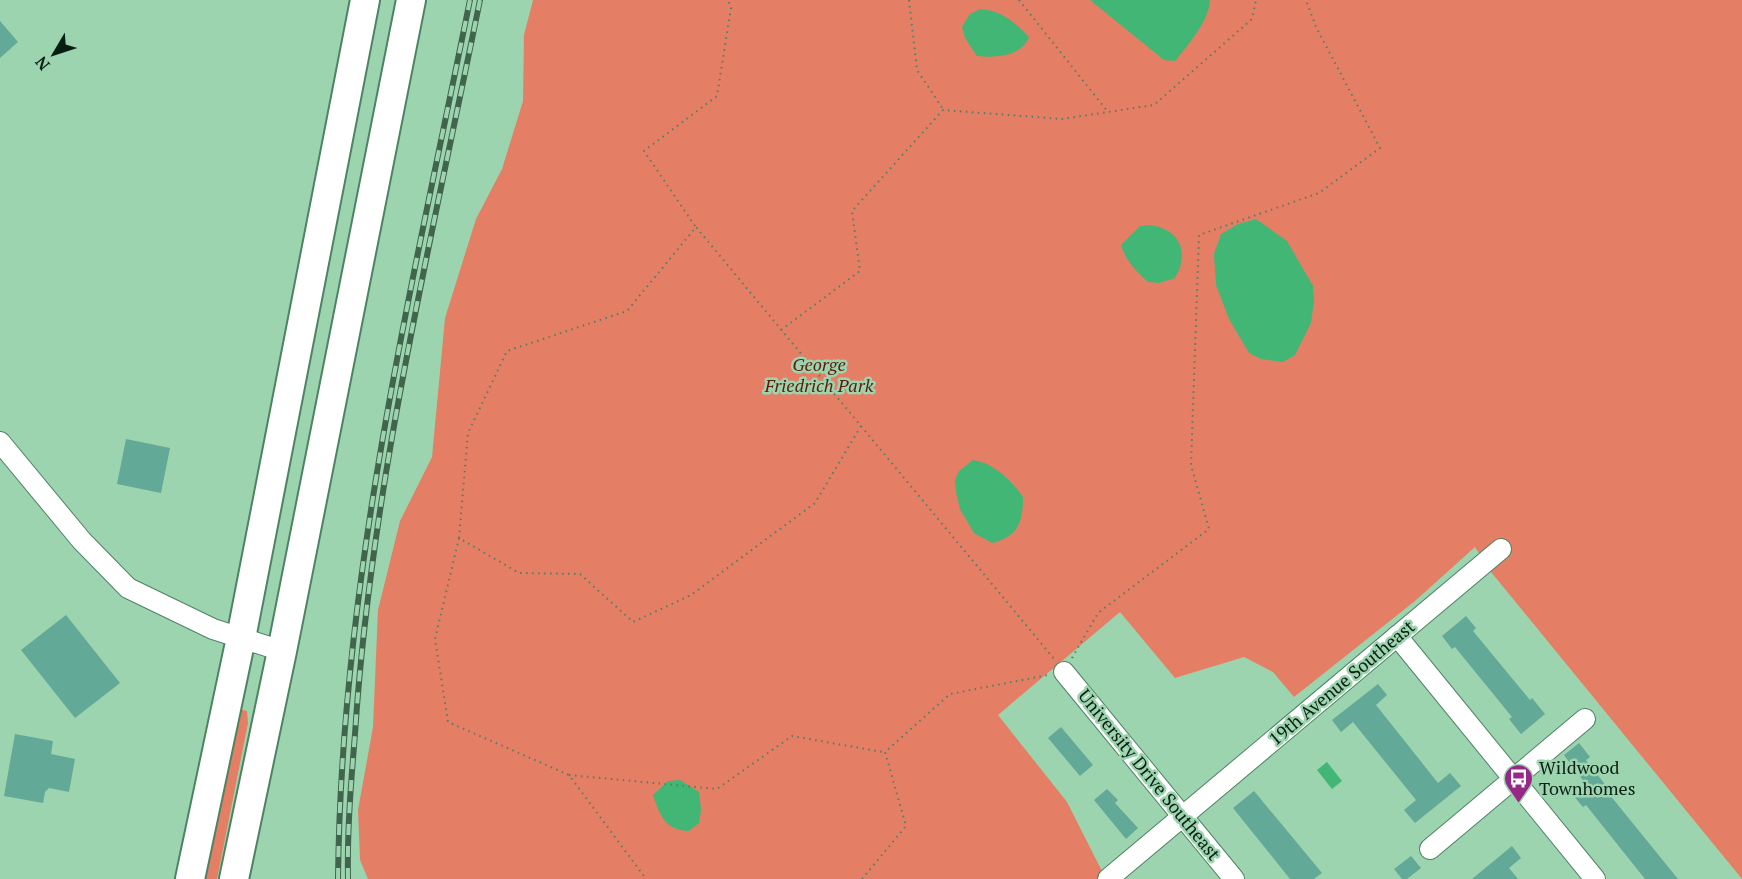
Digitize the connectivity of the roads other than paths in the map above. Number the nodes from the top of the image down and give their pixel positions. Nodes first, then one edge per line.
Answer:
1 (365, 0) edge
2 (411, 0) edge
3 (0, 442) edge
4 (1501, 549) dead end
5 (1397, 636) junction
6 (241, 638) junction
7 (282, 651) junction
8 (1064, 672) road end
9 (1585, 719) dead end
10 (1514, 780) junction
11 (1183, 817) junction
12 (1430, 849) dead end
13 (190, 879) edge
14 (234, 879) edge
15 (1108, 879) edge
16 (1234, 879) edge
17 (1595, 879) edge

1 - 6 highway
2 - 7 highway
3 - 6 street
4 - 5 street, 19th Avenue Southeast
5 - 10 street
5 - 11 street, 19th Avenue Southeast
6 - 7 street
6 - 13 highway
7 - 14 highway
8 - 11 street, University Drive Southeast
9 - 10 street
10 - 12 street
10 - 17 street
11 - 15 street, 19th Avenue Southeast
11 - 16 street, University Drive Southeast

